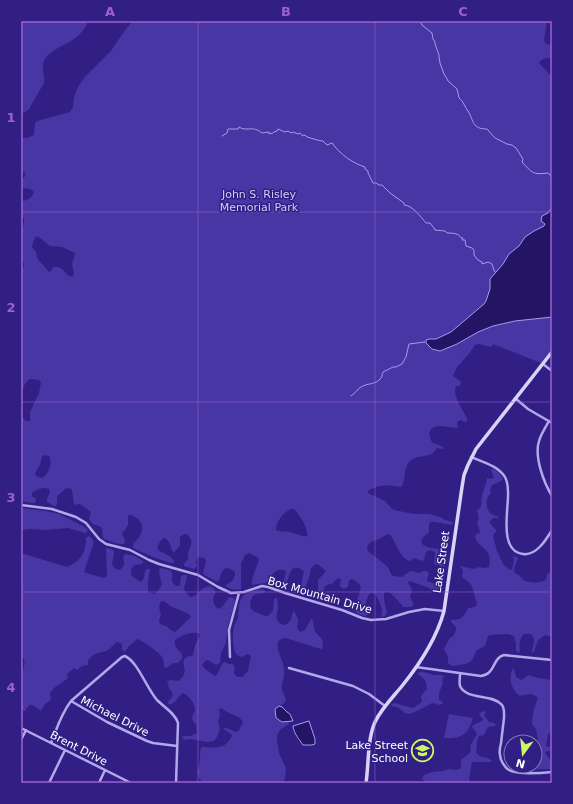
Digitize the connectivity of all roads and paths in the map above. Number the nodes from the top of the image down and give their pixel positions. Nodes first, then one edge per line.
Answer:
1 (552, 352) edge
2 (543, 364) junction
3 (552, 371) edge
4 (515, 398) junction
5 (549, 421) junction
6 (552, 423) edge
7 (471, 457) junction
8 (552, 496) edge
9 (21, 505) edge
10 (552, 530) edge
11 (239, 593) junction
12 (444, 611) junction
13 (230, 657) dead end
14 (552, 660) edge
15 (416, 667) junction
16 (289, 668) dead end
17 (460, 674) junction
18 (71, 701) junction
19 (385, 706) junction
20 (21, 728) edge
21 (26, 730) junction
22 (21, 740) edge
23 (51, 743) junction
24 (177, 746) junction
25 (65, 750) junction
26 (105, 770) junction
27 (552, 772) edge
28 (49, 783) edge
29 (99, 783) edge
30 (130, 783) edge
31 (176, 783) edge
32 (366, 783) edge

1 - 2 main road, Lake Street
2 - 3 street
2 - 4 main road, Lake Street
4 - 5 street
4 - 7 main road, Lake Street
5 - 6 street
5 - 8 street
7 - 10 street
7 - 12 main road, Lake Street
9 - 11 street
11 - 12 street, Box Mountain Drive
11 - 13 street
12 - 15 main road, Lake Street
14 - 17 street
15 - 17 street
15 - 19 main road, Lake Street
16 - 19 street
17 - 27 street
18 - 23 street
18 - 24 street, Michael Drive
18 - 24 street
19 - 32 main road, Lake Street
20 - 21 street, Brent Drive
21 - 22 street
21 - 23 street, Brent Drive
23 - 25 street, Brent Drive
24 - 31 street
25 - 26 street, Brent Drive
25 - 28 street
26 - 29 street
26 - 30 street, Brent Drive

